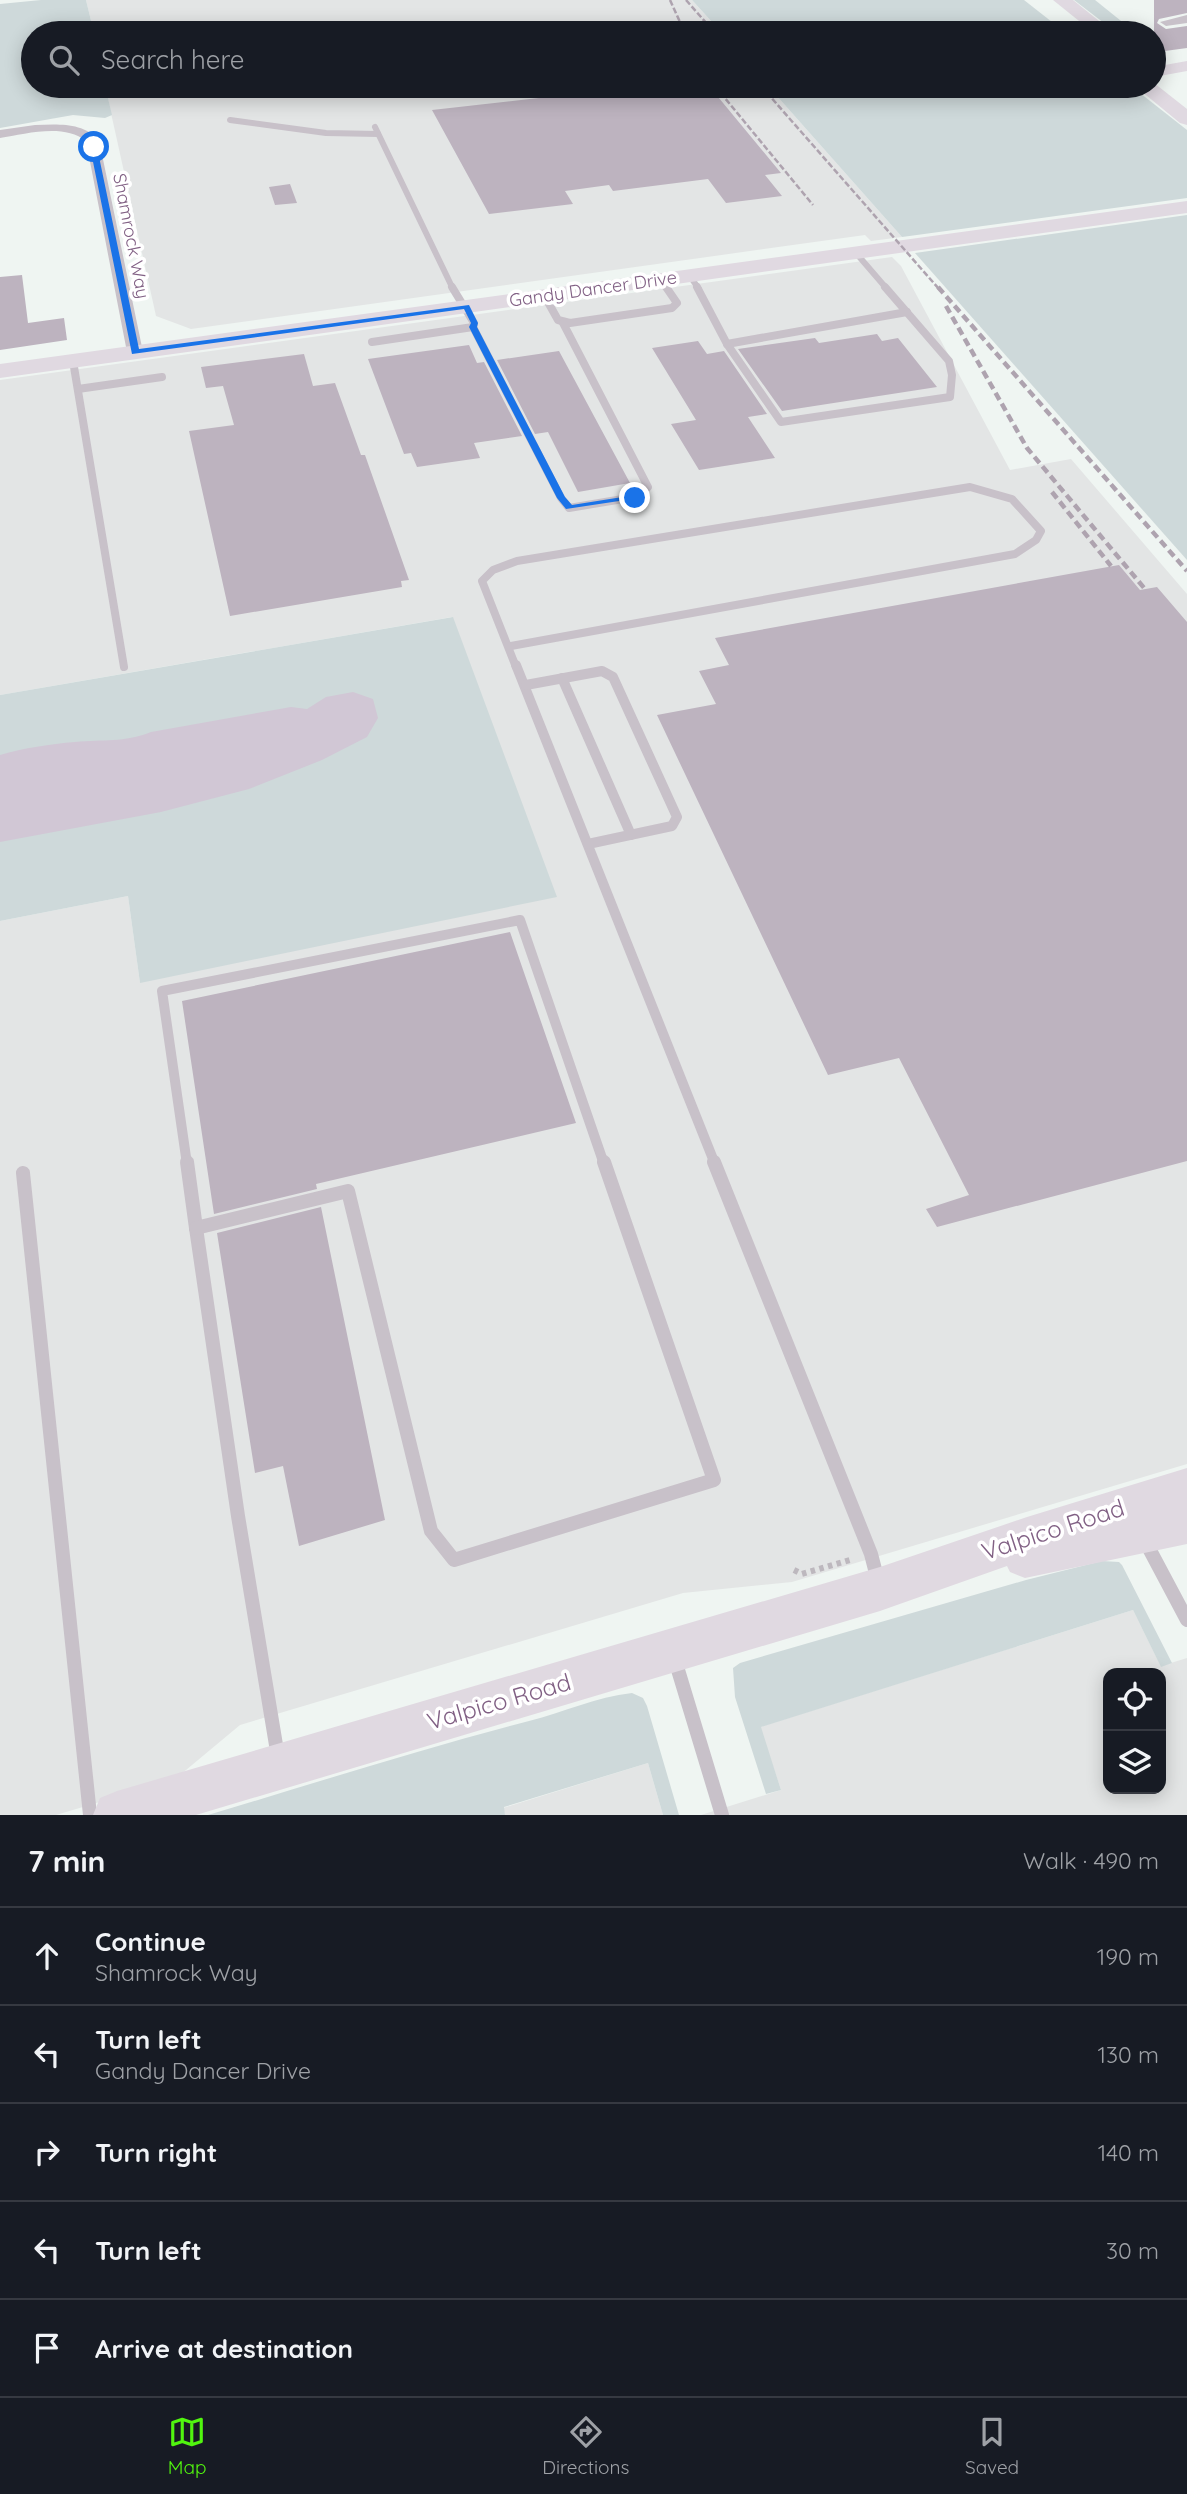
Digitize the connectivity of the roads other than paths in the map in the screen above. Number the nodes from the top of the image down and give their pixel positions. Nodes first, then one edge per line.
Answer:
1 (1055, 4) edge
2 (1187, 19) edge
3 (1069, 21) edge
4 (1084, 21) edge
5 (1166, 22) dead end
6 (1187, 66) edge
7 (1166, 73) edge
8 (1187, 74) edge
9 (1166, 76) edge
10 (1166, 85) edge
11 (1166, 94) edge
12 (1187, 97) edge
13 (1187, 119) edge
14 (230, 120) dead end
15 (0, 134) edge
16 (1187, 206) edge
17 (856, 253) junction
18 (689, 275) junction
19 (661, 279) junction
20 (544, 295) junction
21 (466, 306) junction
22 (908, 312) junction
23 (563, 323) junction
24 (473, 327) junction
25 (372, 342) dead end
26 (727, 344) junction
27 (135, 352) junction
28 (73, 361) junction
29 (0, 371) edge
30 (162, 377) dead end
31 (78, 389) junction
32 (511, 646) junction
33 (124, 667) dead end
34 (562, 678) junction
35 (526, 685) junction
36 (631, 835) junction
37 (588, 844) junction
38 (23, 1173) dead end
39 (197, 1228) junction
40 (1187, 1488) edge
41 (1187, 1523) edge
42 (1140, 1532) junction
43 (876, 1571) junction
44 (1187, 1620) edge
45 (672, 1651) junction
46 (279, 1767) junction
47 (90, 1815) edge
48 (117, 1815) edge
49 (722, 1815) edge

1 - 3 main road
1 - 4 main road
2 - 5 street
6 - 7 street
8 - 9 street
10 - 12 main road
11 - 13 main road
14 - 21 lane
15 - 27 street, Shamrock Way
16 - 17 street, Gandy Dancer Drive
17 - 18 street, Gandy Dancer Drive
17 - 22 lane
18 - 19 street, Gandy Dancer Drive
18 - 26 lane
19 - 20 street, Gandy Dancer Drive
19 - 23 lane
20 - 21 street, Gandy Dancer Drive
20 - 23 lane
21 - 24 lane
21 - 27 street, Gandy Dancer Drive
22 - 26 lane
22 - 26 lane
23 - 24 lane
24 - 25 lane
27 - 28 street, Gandy Dancer Drive
28 - 29 street, Gandy Dancer Drive
28 - 31 lane
30 - 31 lane
31 - 33 lane
32 - 32 lane
32 - 35 lane
34 - 35 lane
34 - 36 lane
34 - 36 lane
35 - 37 lane
36 - 37 lane
37 - 43 lane
38 - 47 lane
39 - 39 lane
39 - 46 lane
40 - 43 street, Valpico Road
41 - 42 street, Valpico Road
42 - 43 street, Valpico Road
42 - 44 lane
43 - 45 street, Valpico Road
45 - 46 street, Valpico Road
45 - 49 lane
46 - 48 street, Valpico Road

